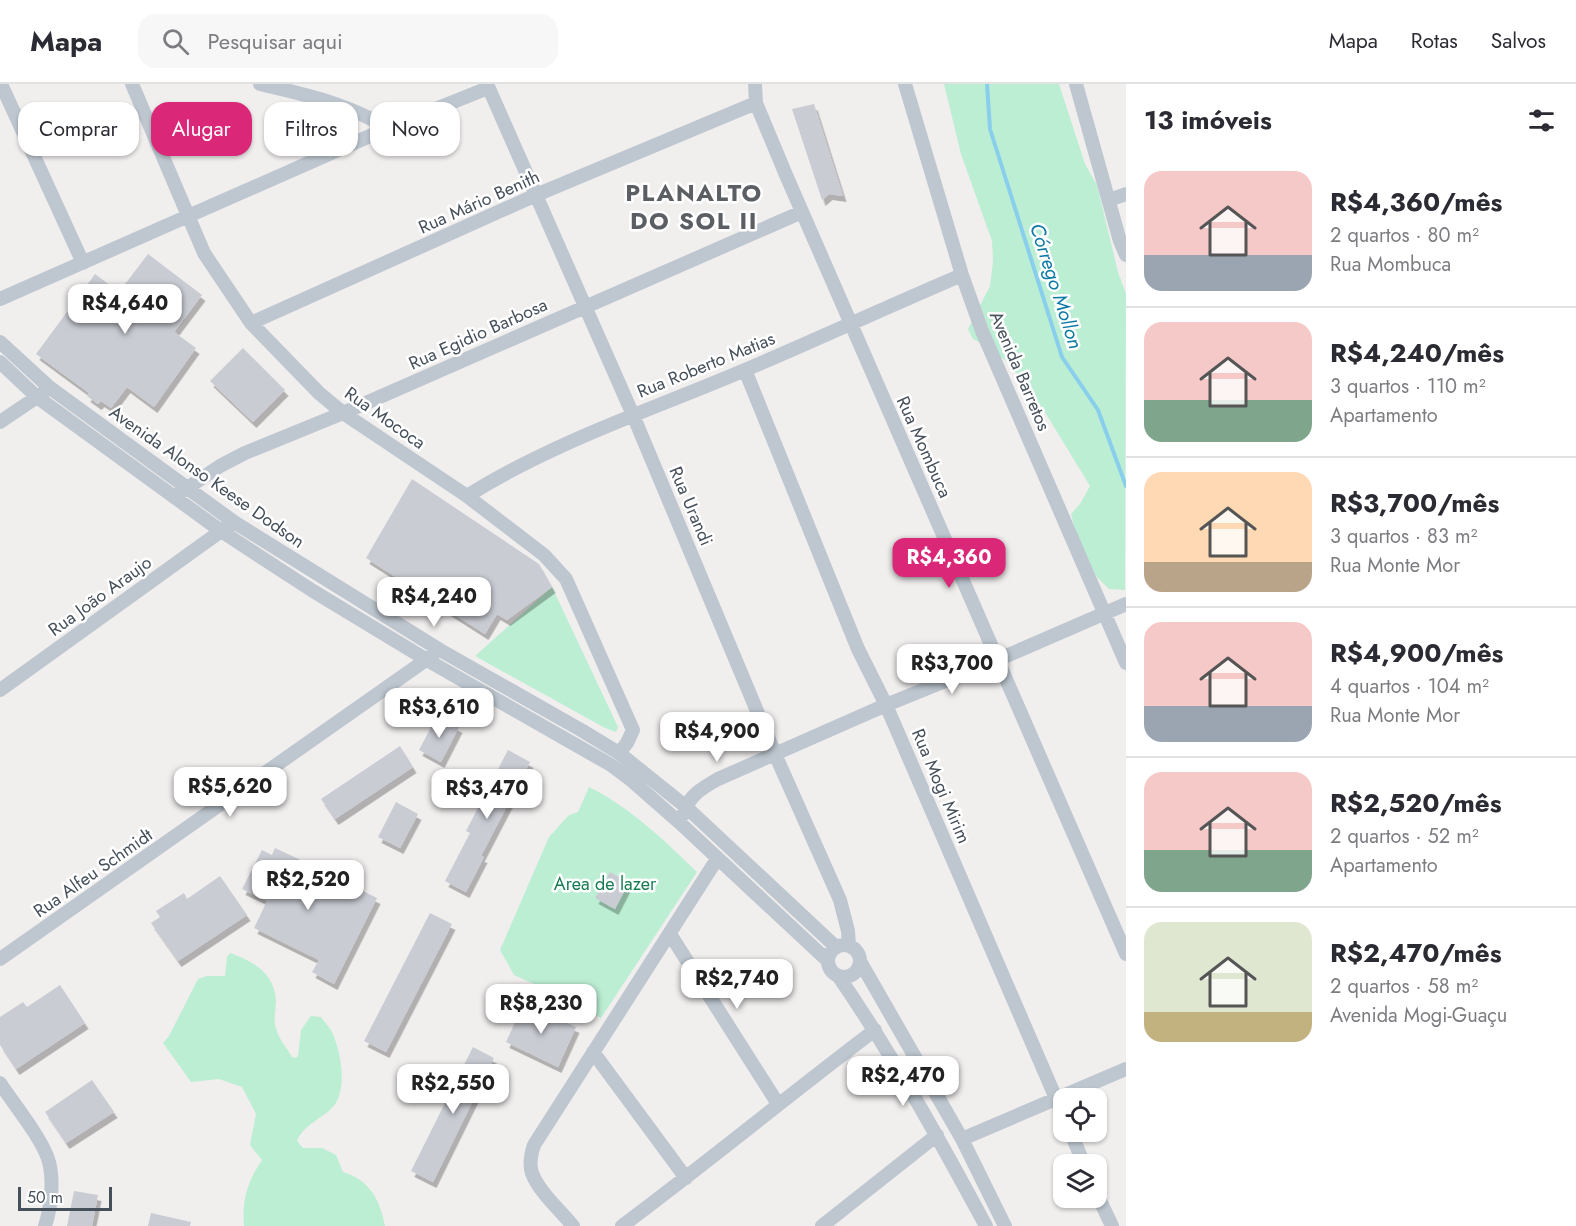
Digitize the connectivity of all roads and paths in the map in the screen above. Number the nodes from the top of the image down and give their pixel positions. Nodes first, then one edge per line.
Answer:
1 (1, 84) edge
2 (132, 84) edge
3 (260, 84) edge
4 (755, 84) edge
5 (905, 84) edge
6 (1077, 84) edge
7 (487, 86) edge
8 (449, 102) edge
9 (756, 103) junction
10 (370, 117) edge
11 (370, 136) edge
12 (1126, 194) edge
13 (536, 195) junction
14 (1109, 200) junction
15 (802, 212) junction
16 (188, 217) junction
17 (1126, 255) edge
18 (83, 263) junction
19 (962, 275) junction
20 (0, 299) edge
21 (584, 306) junction
22 (251, 323) junction
23 (850, 323) junction
24 (0, 342) edge
25 (0, 362) edge
26 (745, 370) junction
27 (49, 387) junction
28 (36, 397) junction
29 (343, 413) junction
30 (633, 415) junction
31 (0, 422) edge
32 (187, 488) junction
33 (466, 496) junction
34 (173, 497) junction
35 (234, 522) junction
36 (221, 531) junction
37 (1116, 608) edge
38 (440, 650) junction
39 (427, 660) junction
40 (997, 660) junction
41 (1126, 663) edge
42 (0, 690) edge
43 (886, 705) junction
44 (619, 753) junction
45 (775, 754) junction
46 (685, 806) junction
47 (680, 823) junction
48 (717, 859) junction
49 (670, 934) junction
50 (843, 947) junction
51 (1126, 954) edge
52 (0, 959) edge
53 (828, 961) junction
54 (861, 963) junction
55 (839, 977) junction
56 (875, 1030) junction
57 (593, 1052) junction
58 (1126, 1069) edge
59 (0, 1083) edge
60 (1079, 1088) edge
61 (1053, 1093) edge
62 (1053, 1099) edge
63 (778, 1104) junction
64 (938, 1135) junction
65 (962, 1139) junction
66 (686, 1178) junction
67 (1104, 1208) edge
68 (45, 1226) edge
69 (573, 1226) edge
70 (622, 1226) edge
71 (822, 1226) edge
72 (986, 1226) edge
73 (1005, 1226) edge
74 (1112, 1226) edge

1 - 18 street
2 - 16 street, Rua Mococa
3 - 10 street
4 - 9 street, Rua Mombuca
5 - 19 street, Avenida Barretos
6 - 14 street
7 - 8 street
7 - 13 street, Rua Urandi
9 - 13 street, Rua Mário Benith
9 - 15 street, Rua Mombuca
11 - 16 street
12 - 14 street
13 - 21 street, Rua Urandi
13 - 22 street, Rua Mário Benith
14 - 17 street
15 - 21 street, Rua Egidio Barbosa
15 - 23 street, Rua Mombuca
16 - 18 street
16 - 22 street, Rua Mococa
18 - 20 street
19 - 23 street, Rua Roberto Matias
19 - 37 street, Avenida Barretos
21 - 29 street, Rua Egidio Barbosa
21 - 30 street, Rua Urandi
22 - 29 street, Rua Mococa
23 - 26 street, Rua Roberto Matias
23 - 40 street, Rua Mombuca
24 - 27 street, Avenida Alonso Keese Dodson
25 - 28 street, Avenida Alonso Keese Dodson
26 - 30 street, Rua Roberto Matias
26 - 43 street, Rua Mogi Mirim
27 - 28 street
27 - 32 street, Avenida Alonso Keese Dodson
28 - 31 street
28 - 34 street, Avenida Alonso Keese Dodson
29 - 32 street, Rua Egidio Barbosa
29 - 33 street, Rua Mococa
30 - 33 street, Rua Roberto Matias
30 - 45 street, Rua Urandi
32 - 34 street, Rua Egidio Barbosa
32 - 35 street, Avenida Alonso Keese Dodson
33 - 44 street, Rua Mococa
34 - 36 street, Avenida Alonso Keese Dodson
35 - 36 street, Rua João Araujo
35 - 38 street, Avenida Alonso Keese Dodson
36 - 39 street, Avenida Alonso Keese Dodson
36 - 42 street, Rua João Araujo
37 - 40 street
37 - 41 street, Avenida Barretos
38 - 39 street, Rua Alfeu Schmidt
38 - 44 street, Avenida Alonso Keese Dodson
39 - 47 street, Avenida Alonso Keese Dodson
39 - 52 street, Rua Alfeu Schmidt
40 - 43 street
40 - 51 street, Rua Mombuca
43 - 45 street
43 - 61 street, Rua Mogi Mirim
44 - 46 street, Avenida Alonso Keese Dodson
45 - 46 street
45 - 50 street, Rua Urandi
46 - 47 street
46 - 50 street, Avenida Alonso Keese Dodson
47 - 48 street, Avenida Alonso Keese Dodson
48 - 49 street
48 - 53 street, Avenida Alonso Keese Dodson
49 - 57 street
49 - 63 street
50 - 53 street
50 - 54 street
53 - 55 street
54 - 55 street
54 - 65 street
55 - 56 street
56 - 63 street
56 - 64 street
57 - 66 street
57 - 69 street
58 - 60 street
59 - 68 street
62 - 65 street
63 - 66 street
64 - 71 street
64 - 72 street
65 - 73 street
66 - 70 street
67 - 74 street

